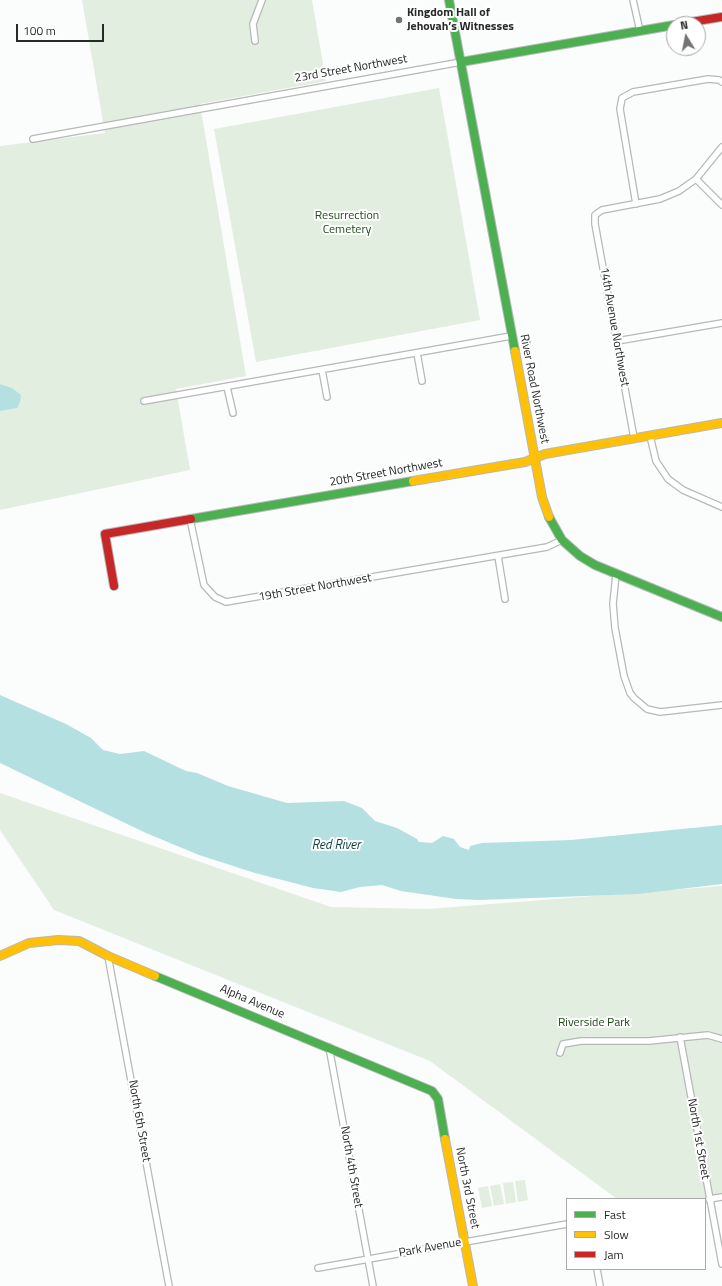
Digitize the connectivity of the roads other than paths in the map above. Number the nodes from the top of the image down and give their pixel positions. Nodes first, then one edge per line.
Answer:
1 (262, 0) edge
2 (449, 0) edge
3 (633, 0) edge
4 (722, 16) edge
5 (706, 19) edge
6 (666, 26) edge
7 (640, 31) junction
8 (255, 41) dead end
9 (461, 62) junction
10 (722, 82) edge
11 (33, 139) dead end
12 (722, 147) edge
13 (696, 179) junction
14 (636, 204) junction
15 (722, 205) edge
16 (722, 322) edge
17 (511, 336) junction
18 (617, 341) junction
19 (417, 353) junction
20 (322, 370) junction
21 (422, 381) dead end
22 (227, 387) junction
23 (327, 397) dead end
24 (144, 401) dead end
25 (232, 413) dead end
26 (722, 423) edge
27 (650, 436) junction
28 (634, 438) junction
29 (535, 458) junction
30 (722, 507) edge
31 (190, 520) junction
32 (562, 540) junction
33 (498, 556) junction
34 (616, 574) junction
35 (114, 586) dead end
36 (505, 599) dead end
37 (722, 617) edge
38 (722, 705) edge
39 (0, 956) edge
40 (108, 956) junction
41 (680, 1037) junction
42 (722, 1039) edge
43 (329, 1047) junction
44 (560, 1053) dead end
45 (436, 1094) joint
46 (722, 1197) edge
47 (709, 1199) junction
48 (566, 1224) edge
49 (465, 1242) junction
50 (368, 1259) junction
51 (722, 1264) edge
52 (318, 1268) dead end
53 (597, 1270) edge
54 (169, 1286) edge
55 (373, 1286) edge
56 (473, 1286) edge
57 (600, 1286) edge

1 - 8 street
2 - 9 street, River Road Northwest
3 - 7 street
4 - 5 street
6 - 7 street, 23rd Street Northwest
7 - 9 street, 23rd Street Northwest
9 - 11 street, 23rd Street Northwest
9 - 17 street, River Road Northwest
10 - 14 street
12 - 13 street
13 - 14 street
13 - 15 street
14 - 18 street, 14th Avenue Northwest
16 - 18 street
17 - 19 street
17 - 29 street, River Road Northwest
18 - 28 street, 14th Avenue Northwest
19 - 20 street
19 - 21 street
20 - 22 street
20 - 23 street
22 - 24 street
22 - 25 street
26 - 27 street, 20th Street Northwest
27 - 28 street, 20th Street Northwest
27 - 30 street
28 - 29 street, 20th Street Northwest
29 - 31 street, 20th Street Northwest
29 - 32 street, River Road Northwest
31 - 33 street, 19th Street Northwest
31 - 35 street, 20th Street Northwest
32 - 33 street, 19th Street Northwest
32 - 34 street, River Road Northwest
33 - 36 street
34 - 37 street, River Road Northwest
34 - 38 street
39 - 40 street, Alpha Avenue
40 - 43 street, Alpha Avenue
40 - 54 street, North 6th Street
41 - 42 street
41 - 44 street
41 - 47 street, North 1st Street
43 - 45 street, Alpha Avenue
43 - 50 street, North 4th Street
45 - 49 street, North 3rd Street
46 - 47 street
47 - 51 street, North 1st Street
48 - 49 street, Park Avenue
49 - 50 street, Park Avenue
49 - 56 street, North 3rd Street
50 - 52 street, Park Avenue
50 - 55 street, North 4th Street
53 - 57 street

